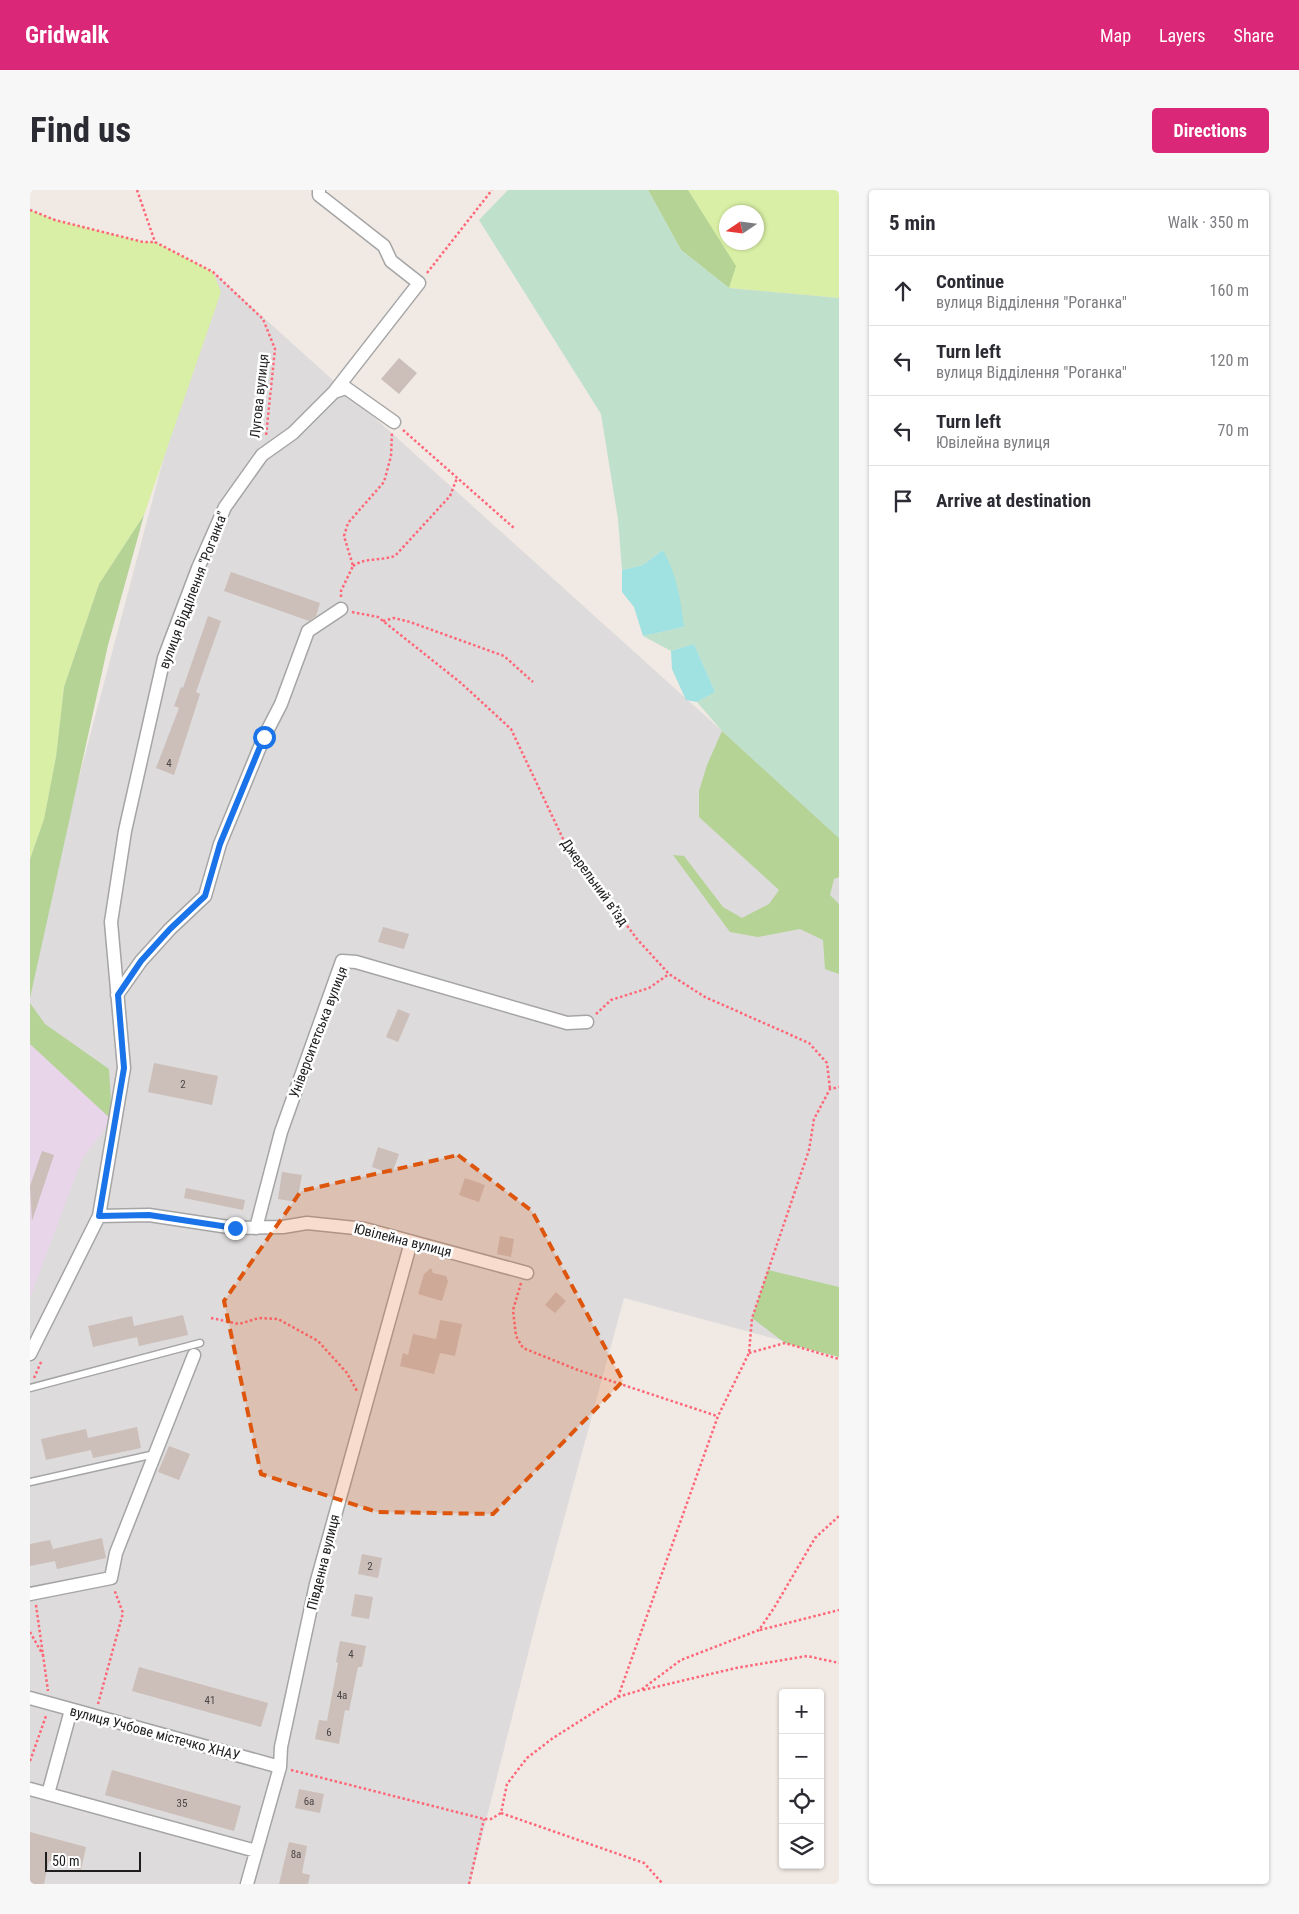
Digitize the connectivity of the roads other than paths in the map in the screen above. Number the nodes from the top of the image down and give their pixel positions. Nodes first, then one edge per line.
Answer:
1 (319, 190) edge
2 (334, 392) junction
3 (394, 422) road end
4 (341, 609) road end
5 (118, 995) junction
6 (587, 1022) road end
7 (99, 1216) junction
8 (256, 1228) junction
9 (411, 1242) junction
10 (526, 1273) road end
11 (200, 1343) dead end
12 (30, 1354) edge
13 (194, 1355) dead end
14 (30, 1388) edge
15 (156, 1454) junction
16 (30, 1482) edge
17 (32, 1594) edge
18 (30, 1698) edge
19 (71, 1710) junction
20 (280, 1767) junction
21 (30, 1789) edge
22 (48, 1794) junction
23 (256, 1851) junction
24 (247, 1884) edge

1 - 2 street, вулиця Відділення "Роганка"
2 - 3 street
2 - 5 street, вулиця Відділення "Роганка"
4 - 5 street
5 - 7 street, вулиця Відділення "Роганка"
6 - 8 street, Університетська вулиця
7 - 8 street, Ювілейна вулиця
7 - 12 street, вулиця Відділення "Роганка"
8 - 9 street, Ювілейна вулиця
9 - 10 street, Ювілейна вулиця
9 - 20 street, Південна вулиця
11 - 14 lane
13 - 15 street
15 - 16 lane
15 - 17 street
18 - 19 street, вулиця Учбове містечко ХНАУ
19 - 20 street, вулиця Учбове містечко ХНАУ
19 - 22 street
20 - 23 street, Південна вулиця
21 - 22 street
22 - 23 street
23 - 24 street, Південна вулиця

